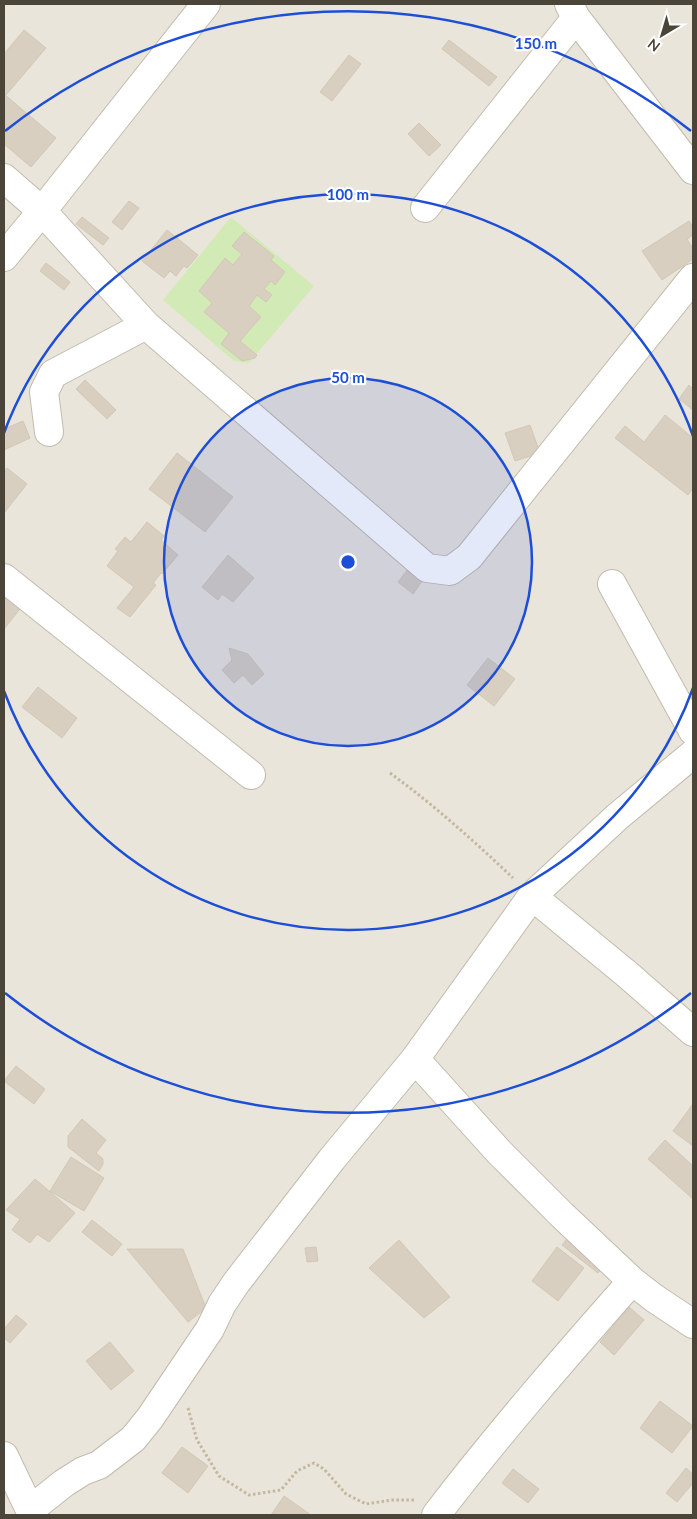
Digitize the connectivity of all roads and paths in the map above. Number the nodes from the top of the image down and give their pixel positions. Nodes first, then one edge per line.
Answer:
1 (202, 5) edge
2 (572, 11) edge
3 (693, 170) edge
4 (4, 178) edge
5 (425, 208) dead end
6 (42, 211) junction
7 (4, 257) edge
8 (693, 278) edge
9 (146, 325) junction
10 (49, 432) dead end
11 (4, 578) edge
12 (612, 584) dead end
13 (693, 731) edge
14 (693, 754) edge
15 (390, 773) dead end
16 (250, 775) dead end
17 (532, 896) junction
18 (693, 1032) edge
19 (415, 1059) junction
20 (632, 1281) junction
21 (693, 1324) edge
22 (187, 1405) dead end
23 (4, 1456) edge
24 (458, 1486) junction
25 (31, 1513) edge
26 (436, 1515) edge

1 - 6 street
2 - 3 street
2 - 5 street
4 - 6 street
6 - 7 street
6 - 9 street
8 - 9 street
9 - 10 street
11 - 16 street
12 - 13 street
14 - 17 street
15 - 17 path
17 - 18 street
17 - 19 street
19 - 20 street
19 - 25 street
20 - 21 street
20 - 24 street
22 - 24 path
23 - 25 street
24 - 26 street

